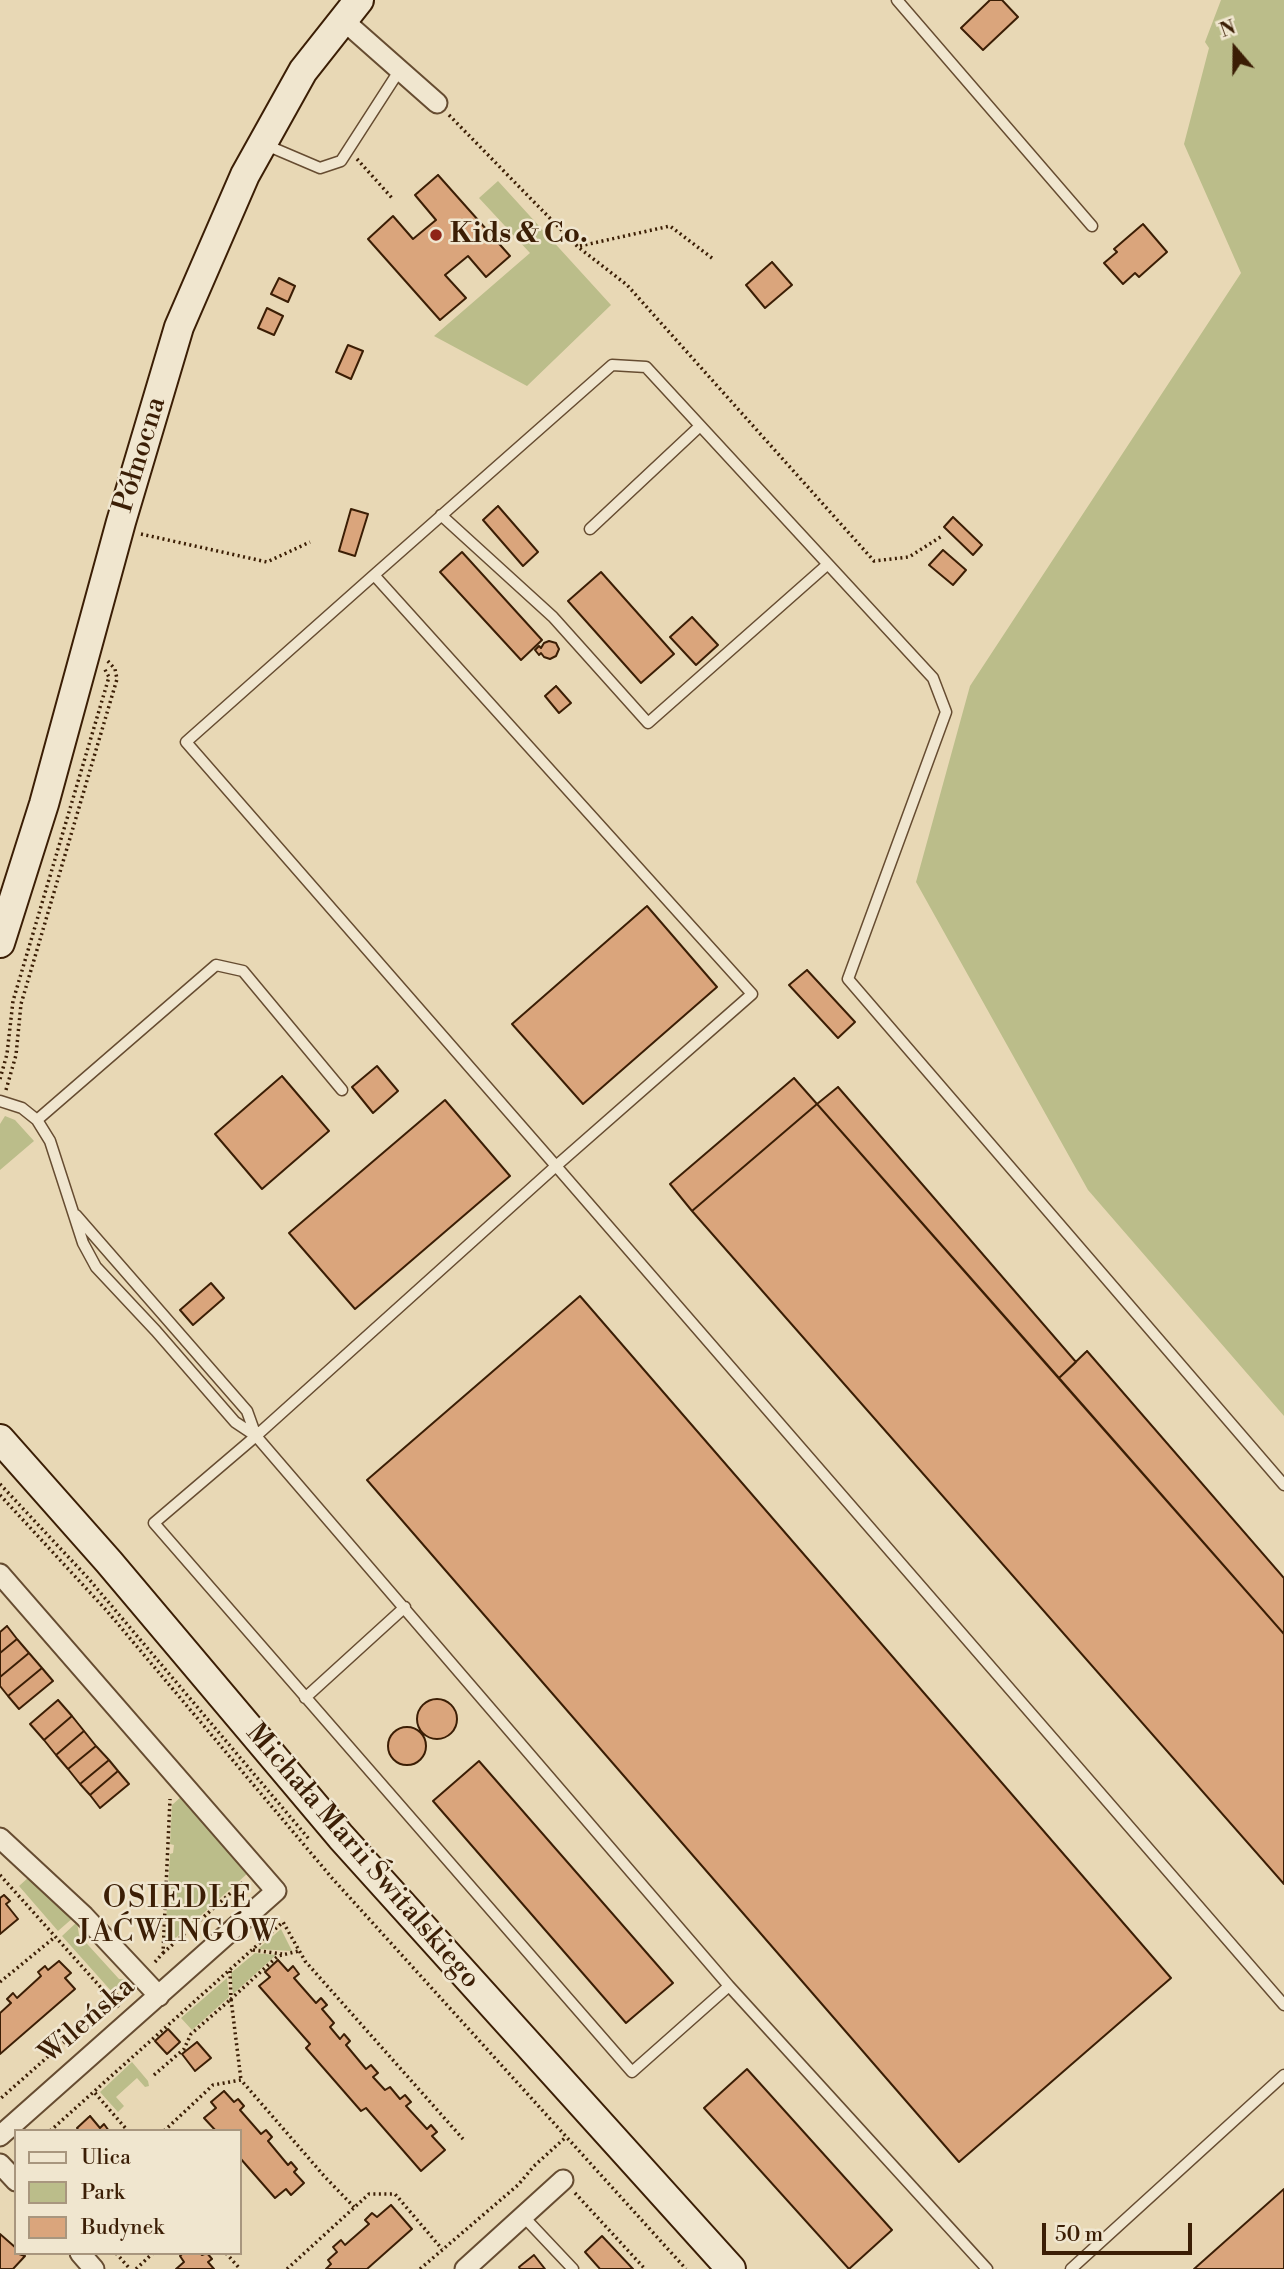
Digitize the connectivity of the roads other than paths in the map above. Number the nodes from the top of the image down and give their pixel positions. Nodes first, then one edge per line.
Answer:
1 (897, 0) edge
2 (348, 10) edge
3 (399, 71) junction
4 (437, 103) road end
5 (262, 143) junction
6 (1092, 226) dead end
7 (700, 426) junction
8 (441, 515) junction
9 (590, 529) dead end
10 (828, 564) junction
11 (374, 575) junction
12 (0, 943) edge
13 (342, 1090) dead end
14 (2, 1101) edge
15 (37, 1119) junction
16 (556, 1166) junction
17 (72, 1210) junction
18 (256, 1436) junction
19 (0, 1439) edge
20 (1284, 1485) edge
21 (0, 1574) edge
22 (405, 1607) junction
23 (305, 1698) junction
24 (0, 1838) edge
25 (729, 1986) junction
26 (159, 1996) junction
27 (1284, 2005) edge
28 (1284, 2075) edge
29 (0, 2136) edge
30 (0, 2164) edge
31 (14, 2179) edge
32 (563, 2180) road end
33 (523, 2216) junction
34 (82, 2255) edge
35 (94, 2269) edge
36 (465, 2269) edge
37 (573, 2269) edge
38 (731, 2269) edge
39 (986, 2269) edge
40 (1071, 2269) edge

1 - 6 lane
2 - 3 street
2 - 5 main road, Północna
3 - 4 street
3 - 5 lane
5 - 12 main road, Północna
7 - 8 lane
7 - 9 lane
7 - 10 lane
8 - 10 lane
8 - 11 lane
10 - 20 lane
11 - 16 lane
11 - 16 lane
13 - 15 lane
14 - 15 lane
15 - 17 lane
16 - 18 lane
16 - 27 lane
17 - 18 lane
17 - 18 lane
18 - 22 lane
18 - 23 lane
19 - 38 main road, Michała Marii Świtalskiego
21 - 26 street, Wileńska
22 - 23 lane
22 - 25 lane
23 - 25 lane
24 - 26 street
25 - 39 lane
26 - 29 street, Wileńska
28 - 40 lane
30 - 31 street
32 - 33 street
33 - 36 street
33 - 37 lane
34 - 35 street

